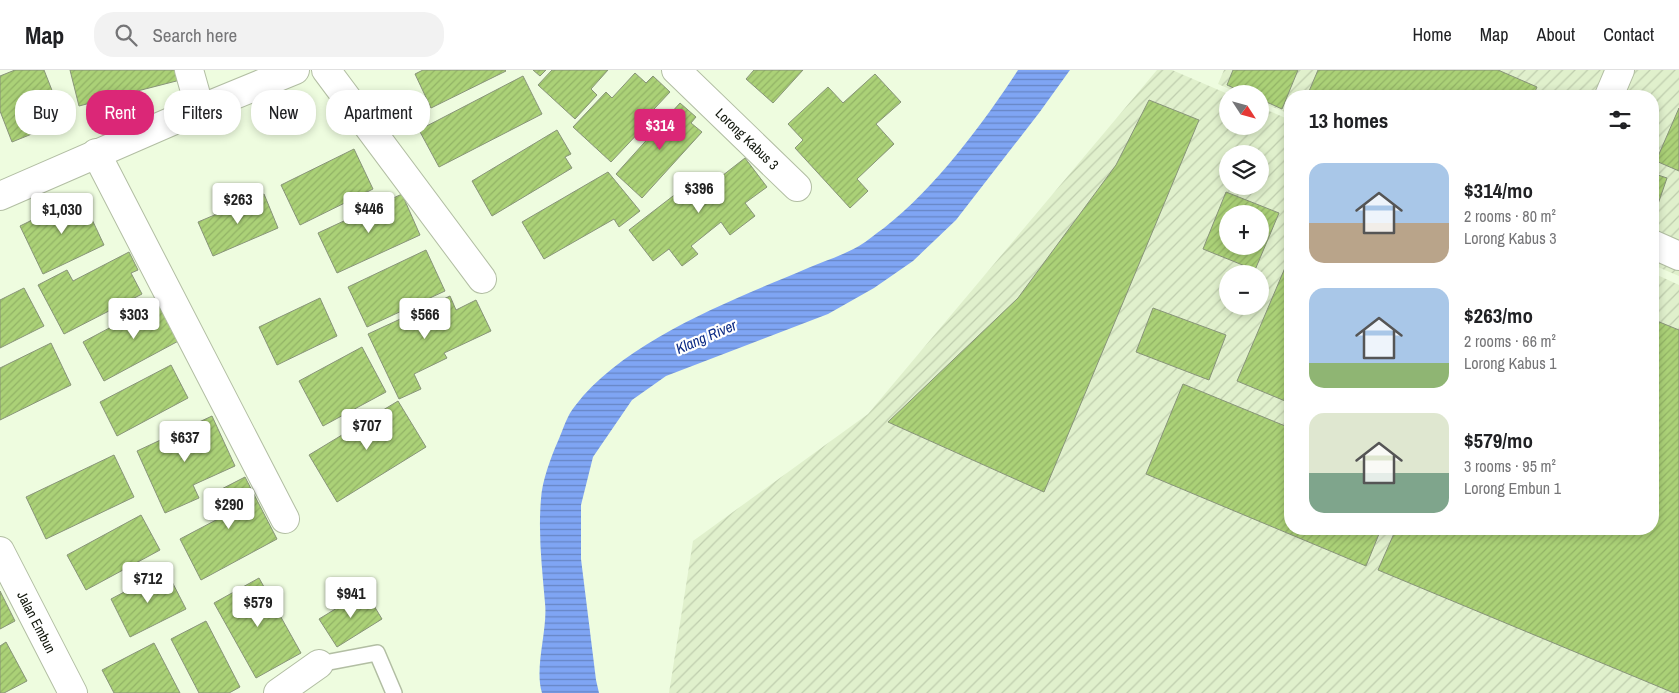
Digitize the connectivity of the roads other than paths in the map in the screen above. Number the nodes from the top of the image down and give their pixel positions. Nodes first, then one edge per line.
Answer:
1 (189, 70) edge
2 (295, 70) edge
3 (326, 70) edge
4 (676, 70) edge
5 (1620, 70) edge
6 (195, 90) edge
7 (1612, 90) edge
8 (241, 92) edge
9 (164, 124) edge
10 (96, 153) junction
11 (797, 187) dead end
12 (0, 196) edge
13 (1659, 247) edge
14 (1679, 256) edge
15 (482, 279) dead end
16 (285, 519) dead end
17 (0, 551) edge
18 (319, 664) joint
19 (73, 693) edge
20 (278, 693) edge
21 (394, 693) edge

1 - 6 street
2 - 8 street
3 - 15 street
4 - 11 street, Lorong Kabus 3
5 - 7 street
9 - 10 street
10 - 12 street
10 - 16 street
13 - 14 street
17 - 19 street, Jalan Embun
18 - 20 street
18 - 21 lane

